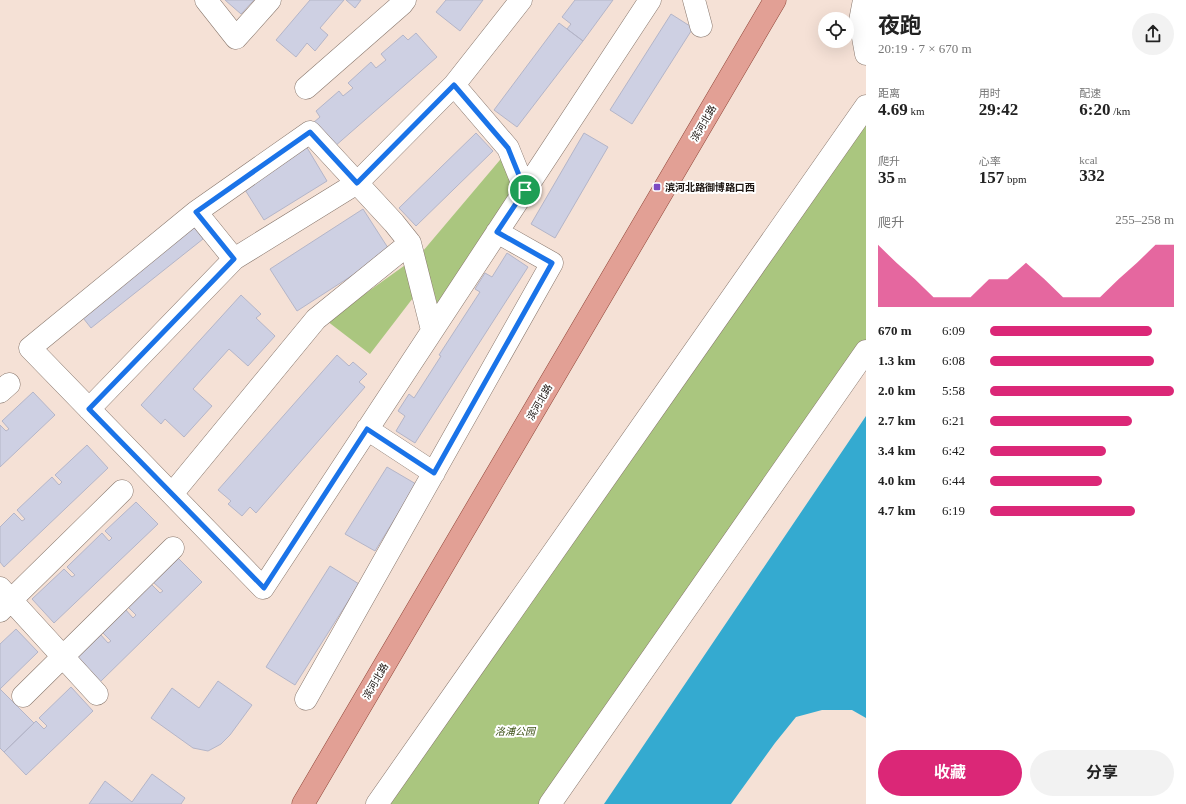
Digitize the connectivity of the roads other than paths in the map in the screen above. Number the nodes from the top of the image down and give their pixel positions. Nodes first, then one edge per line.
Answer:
1 (206, 0) edge
2 (270, 0) edge
3 (405, 0) edge
4 (521, 0) edge
5 (650, 0) edge
6 (694, 0) edge
7 (775, 0) edge
8 (864, 0) edge
9 (701, 26) dead end
10 (866, 54) edge
11 (454, 85) junction
12 (306, 88) dead end
13 (866, 106) edge
14 (357, 183) junction
15 (525, 190) junction
16 (196, 212) junction
17 (497, 232) junction
18 (410, 243) junction
19 (234, 259) junction
20 (432, 330) junction
21 (866, 351) edge
22 (89, 409) junction
23 (367, 429) junction
24 (434, 473) junction
25 (122, 492) dead end
26 (172, 494) junction
27 (173, 548) dead end
28 (4, 600) edge
29 (63, 657) junction
30 (97, 694) dead end
31 (23, 696) dead end
32 (306, 699) dead end
33 (303, 804) edge
34 (377, 804) edge
35 (550, 804) edge

1 - 2 street
3 - 12 street
4 - 11 street
5 - 15 street
6 - 9 street
7 - 33 main road, 滨河北路
8 - 10 street
11 - 14 street
11 - 15 street
13 - 34 street
14 - 16 street
14 - 18 street
14 - 19 street
15 - 17 street
16 - 19 street
16 - 22 street
17 - 20 street
17 - 24 street
18 - 20 street
18 - 26 street
19 - 22 street
20 - 23 street
21 - 35 street
22 - 26 street
23 - 24 street
23 - 26 street
24 - 32 street
25 - 28 street
27 - 29 street
28 - 29 street
29 - 30 street
29 - 31 street

